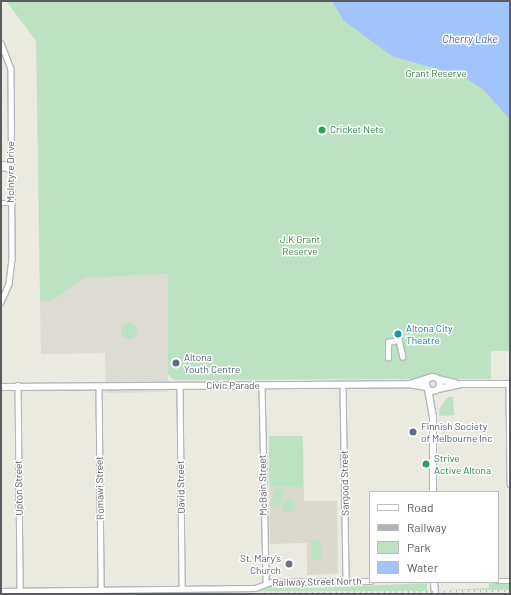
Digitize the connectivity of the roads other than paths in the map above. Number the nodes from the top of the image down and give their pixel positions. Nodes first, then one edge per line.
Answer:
1 (1, 44) edge
2 (1, 164) edge
3 (1, 167) edge
4 (11, 167) junction
5 (1, 203) edge
6 (12, 203) junction
7 (1, 302) edge
8 (403, 357) dead end
9 (388, 358) dead end
10 (429, 378) junction
11 (438, 379) junction
12 (408, 384) junction
13 (461, 384) junction
14 (510, 384) edge
15 (262, 385) junction
16 (343, 385) junction
17 (99, 386) junction
18 (180, 386) junction
19 (1, 387) edge
20 (18, 387) junction
21 (428, 388) junction
22 (438, 390) junction
23 (433, 417) junction
24 (510, 484) edge
25 (434, 491) edge
26 (346, 581) junction
27 (369, 581) edge
28 (499, 581) edge
29 (510, 581) edge
30 (266, 583) junction
31 (434, 583) edge
32 (182, 588) junction
33 (20, 590) junction
34 (101, 590) junction
35 (1, 591) edge
36 (434, 594) edge

1 - 4 street, McIntyre Drive
2 - 4 street
3 - 4 street
4 - 6 street, McIntyre Drive
5 - 6 street
6 - 7 street, McIntyre Drive
8 - 9 street
10 - 11 street
10 - 12 street, Civic Parade
10 - 21 street
11 - 13 street
11 - 22 street
12 - 16 street, Civic Parade
12 - 21 street, Civic Parade
13 - 14 street
13 - 22 street
14 - 24 street
15 - 16 street, Civic Parade
15 - 18 street, Civic Parade
15 - 30 street, McBain Street
16 - 26 street, Sargood Street
17 - 18 street, Civic Parade
17 - 20 street, Civic Parade
17 - 34 street, Romawi Street
18 - 32 street, David Street
19 - 20 street, Civic Parade
20 - 33 street, Upton Street
21 - 22 street, Civic Parade
21 - 23 street
22 - 23 street
23 - 25 street
26 - 27 street, Railway Street North
26 - 30 street, Railway Street North
28 - 29 street
30 - 32 street, Railway Street North
31 - 36 street
32 - 34 street, Railway Street North
33 - 34 street, Railway Street North
33 - 35 street, Railway Street North

